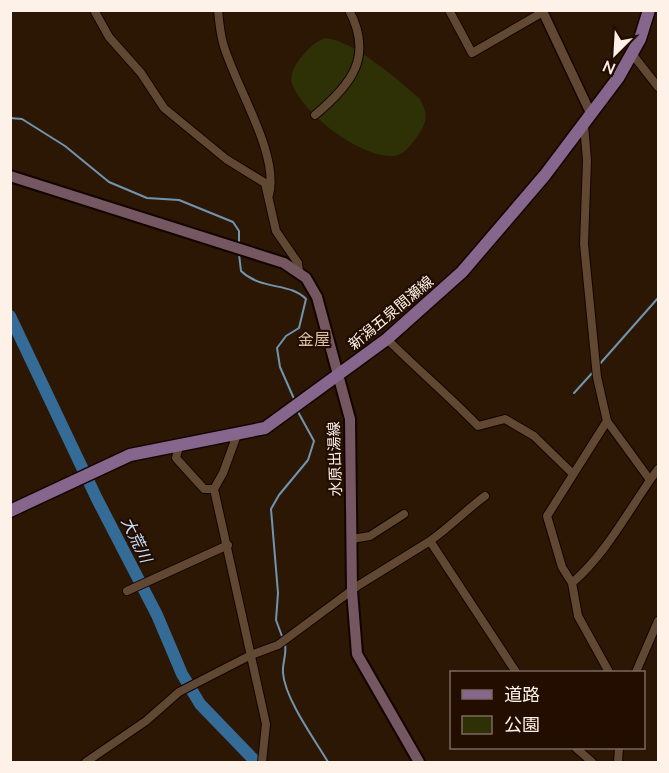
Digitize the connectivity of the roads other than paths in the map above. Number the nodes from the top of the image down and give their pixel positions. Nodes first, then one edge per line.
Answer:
1 (94, 10) edge
2 (218, 10) edge
3 (349, 10) edge
4 (649, 10) edge
5 (543, 11) edge
6 (452, 12) edge
7 (633, 55) junction
8 (658, 87) edge
9 (315, 116) dead end
10 (587, 120) junction
11 (10, 177) edge
12 (269, 197) junction
13 (299, 272) junction
14 (387, 339) junction
15 (339, 375) junction
16 (607, 421) junction
17 (237, 435) junction
18 (179, 446) junction
19 (658, 469) edge
20 (573, 474) junction
21 (650, 480) junction
22 (214, 489) junction
23 (485, 496) dead end
24 (10, 511) edge
25 (404, 514) dead end
26 (352, 539) junction
27 (430, 541) junction
28 (228, 545) junction
29 (572, 583) junction
30 (127, 590) dead end
31 (352, 591) junction
32 (658, 621) edge
33 (250, 655) junction
34 (515, 671) edge
35 (608, 671) edge
36 (636, 671) edge
37 (578, 749) edge
38 (86, 762) edge
39 (262, 762) edge
40 (419, 762) edge
41 (592, 762) edge

1 - 12 street
2 - 12 street
3 - 9 street
4 - 7 main road, 新潟五泉間瀬線
5 - 6 street
5 - 10 street
7 - 8 street
7 - 10 main road, 新潟五泉間瀬線
10 - 14 main road, 新潟五泉間瀬線
10 - 16 street
11 - 13 main road, 水原出湯線
12 - 13 street
13 - 15 main road, 水原出湯線
14 - 15 main road, 新潟五泉間瀬線
14 - 20 street
15 - 17 main road, 新潟五泉間瀬線
15 - 26 main road, 水原出湯線
16 - 20 street
16 - 21 street
17 - 18 main road, 新潟五泉間瀬線
17 - 22 street
18 - 22 street
18 - 24 main road, 新潟五泉間瀬線
19 - 21 street
20 - 29 street
21 - 29 street
22 - 28 street
23 - 27 street
25 - 26 street
26 - 31 main road, 水原出湯線
27 - 31 street
27 - 34 street
28 - 30 street
28 - 33 street
29 - 35 street
31 - 33 street
31 - 40 main road, 水原出湯線
32 - 36 street
33 - 38 street
33 - 39 street
37 - 41 street

